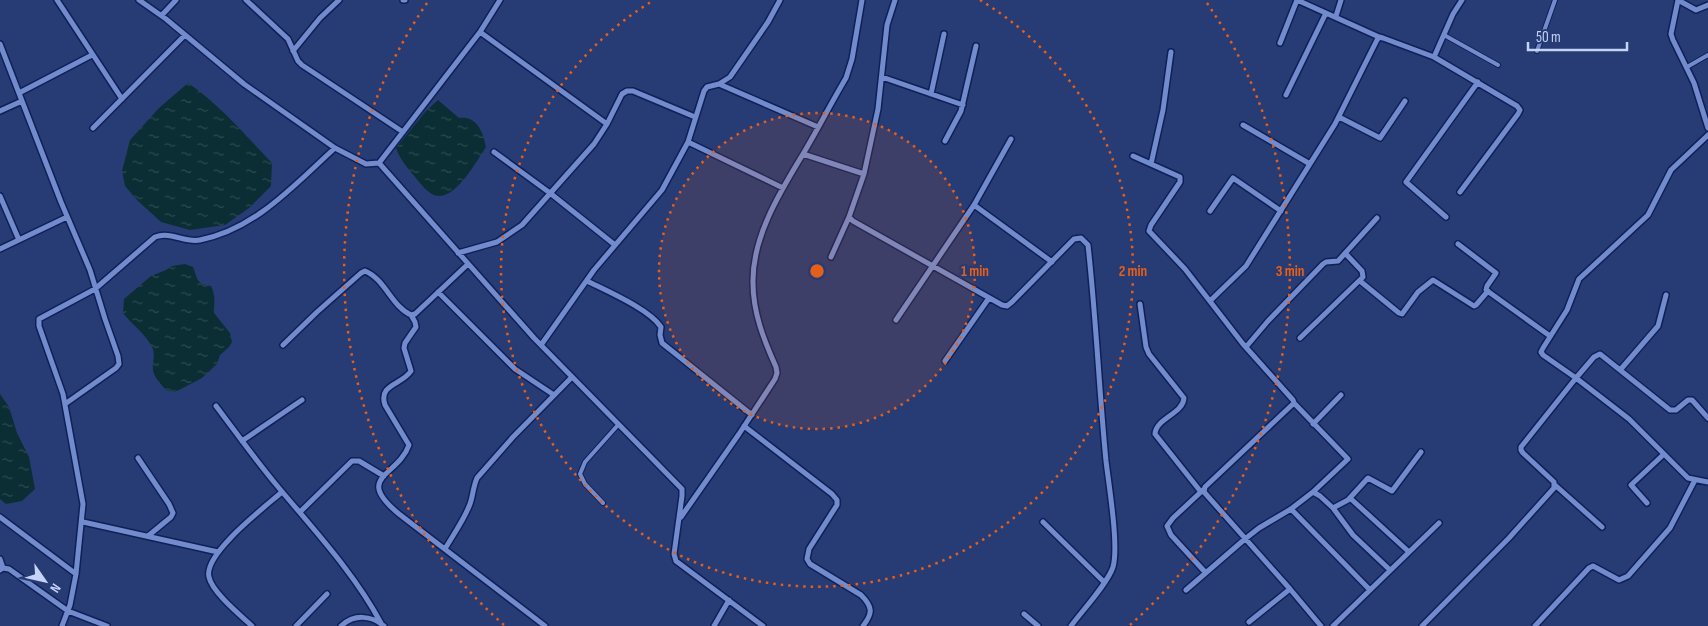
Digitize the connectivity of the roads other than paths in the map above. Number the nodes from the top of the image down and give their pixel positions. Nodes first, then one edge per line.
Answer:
1 (57, 0) edge
2 (139, 0) edge
3 (176, 0) edge
4 (247, 0) edge
5 (339, 0) edge
6 (500, 0) edge
7 (780, 0) edge
8 (862, 0) edge
9 (894, 0) edge
10 (1297, 0) edge
11 (1341, 0) edge
12 (1462, 0) edge
13 (1555, 0) edge
14 (1678, 0) edge
15 (1708, 4) edge
16 (1326, 13) junction
17 (162, 15) junction
18 (1336, 16) junction
19 (480, 32) junction
20 (944, 34) dead end
21 (185, 35) junction
22 (1444, 35) junction
23 (1380, 37) junction
24 (1280, 43) dead end
25 (0, 44) edge
26 (976, 46) dead end
27 (293, 51) junction
28 (1537, 51) dead end
29 (1171, 52) dead end
30 (92, 55) junction
31 (1708, 55) edge
32 (1434, 57) junction
33 (1498, 65) dead end
34 (1686, 67) junction
35 (882, 77) junction
36 (1478, 82) junction
37 (719, 84) junction
38 (19, 93) junction
39 (931, 94) junction
40 (1286, 96) dead end
41 (122, 99) junction
42 (22, 101) junction
43 (1404, 101) dead end
44 (963, 105) junction
45 (0, 111) edge
46 (695, 117) junction
47 (1339, 117) junction
48 (607, 124) junction
49 (1243, 125) dead end
50 (818, 127) junction
51 (93, 128) dead end
52 (1708, 128) edge
53 (403, 132) junction
54 (1708, 135) edge
55 (1011, 139) dead end
56 (945, 141) dead end
57 (688, 142) junction
58 (334, 148) junction
59 (494, 152) dead end
60 (803, 154) junction
61 (1132, 156) dead end
62 (378, 163) junction
63 (1151, 164) junction
64 (1310, 164) junction
65 (864, 174) junction
66 (782, 188) junction
67 (1460, 192) dead end
68 (550, 193) junction
69 (0, 196) edge
70 (974, 205) junction
71 (1210, 211) dead end
72 (1281, 211) junction
73 (1446, 216) dead end
74 (67, 217) junction
75 (849, 217) junction
76 (1377, 218) dead end
77 (19, 240) junction
78 (1458, 244) dead end
79 (615, 245) junction
80 (0, 249) edge
81 (458, 253) junction
82 (1345, 253) junction
83 (831, 257) dead end
84 (1052, 262) junction
85 (468, 264) junction
86 (933, 266) junction
87 (587, 281) junction
88 (1360, 281) junction
89 (95, 289) junction
90 (1488, 291) junction
91 (438, 292) junction
92 (1666, 296) dead end
93 (989, 298) junction
94 (1210, 302) junction
95 (1140, 304) dead end
96 (411, 315) junction
97 (896, 320) dead end
98 (1550, 336) junction
99 (1300, 338) dead end
100 (282, 345) dead end
101 (541, 345) junction
102 (1246, 347) junction
103 (945, 361) dead end
104 (1621, 369) junction
105 (572, 377) junction
106 (1576, 378) junction
107 (554, 395) junction
108 (1342, 395) dead end
109 (302, 400) dead end
110 (1294, 403) junction
111 (65, 404) junction
112 (216, 406) dead end
113 (752, 415) junction
114 (1708, 418) edge
115 (1313, 424) junction
116 (618, 425) junction
117 (744, 426) junction
118 (242, 440) junction
119 (1421, 452) dead end
120 (1664, 454) junction
121 (138, 458) dead end
122 (384, 476) junction
123 (1694, 480) junction
124 (1708, 482) edge
125 (1555, 485) junction
126 (1202, 491) junction
127 (282, 492) junction
128 (1313, 492) junction
129 (1350, 498) junction
130 (603, 503) dead end
131 (1647, 503) dead end
132 (1333, 508) junction
133 (1292, 509) junction
134 (300, 512) junction
135 (0, 517) edge
136 (679, 519) junction
137 (83, 522) junction
138 (1043, 522) dead end
139 (1439, 523) dead end
140 (1602, 526) dead end
141 (148, 536) junction
142 (1245, 539) junction
143 (445, 549) junction
144 (218, 552) junction
145 (1409, 552) junction
146 (0, 559) edge
147 (1, 569) edge
148 (1390, 570) junction
149 (1206, 572) junction
150 (76, 574) junction
151 (1104, 582) junction
152 (1290, 589) junction
153 (1186, 590) dead end
154 (1370, 590) junction
155 (327, 594) dead end
156 (729, 600) junction
157 (68, 611) junction
158 (1024, 614) dead end
159 (1249, 622) dead end
160 (383, 625) edge
161 (62, 626) edge
162 (107, 626) edge
163 (252, 626) edge
164 (296, 626) edge
165 (341, 626) edge
166 (545, 626) edge
167 (714, 626) edge
168 (763, 626) edge
169 (863, 626) edge
170 (1038, 626) edge
171 (1071, 626) edge
172 (1321, 626) edge
173 (1333, 626) edge
174 (1422, 626) edge
175 (1535, 626) edge

1 - 30 street
2 - 17 street
3 - 17 street
4 - 27 street
5 - 27 street
6 - 19 street
7 - 37 street
8 - 50 street
9 - 35 street
10 - 16 street
10 - 24 street
11 - 18 street
12 - 22 street
13 - 28 lane
14 - 15 street
14 - 34 street
16 - 18 street
16 - 40 street
17 - 21 street
18 - 23 street
19 - 48 street
19 - 53 street
20 - 39 street
21 - 41 street
21 - 58 street
22 - 32 street
22 - 33 lane
23 - 32 street
23 - 47 street
25 - 38 street
26 - 44 street
27 - 53 street
29 - 63 street
30 - 38 street
30 - 41 street
31 - 34 lane
32 - 36 street
34 - 52 street
35 - 39 street
35 - 65 street
36 - 67 street
36 - 73 street
37 - 46 street
37 - 50 street
38 - 42 street
39 - 44 street
41 - 51 street
42 - 45 street
42 - 74 street
43 - 47 street
44 - 56 street
46 - 48 street
46 - 57 street
47 - 64 street
48 - 68 street
49 - 64 street
50 - 60 street
53 - 62 street
54 - 98 street
55 - 70 street
57 - 66 street
57 - 79 street
58 - 62 street
58 - 89 street
59 - 68 street
60 - 65 street
60 - 66 street
61 - 63 street
62 - 81 street
63 - 94 street
64 - 72 street
65 - 75 street
66 - 113 street
68 - 79 street
68 - 81 street
69 - 77 street
70 - 84 street
70 - 86 street
71 - 72 street
72 - 94 street
74 - 77 street
74 - 89 street
75 - 83 street
75 - 86 street
76 - 82 street
77 - 80 street
78 - 90 street
79 - 87 street
81 - 85 street
82 - 88 street
82 - 102 street
84 - 93 street
84 - 151 street
85 - 91 street
85 - 101 street
86 - 93 street
86 - 97 street
87 - 101 street
87 - 113 street
88 - 90 street
88 - 99 street
89 - 111 street
89 - 111 street
90 - 98 street
91 - 96 street
91 - 107 street
92 - 104 street
93 - 103 street
94 - 102 street
95 - 126 street
96 - 100 street
96 - 122 street
98 - 106 street
101 - 105 street
102 - 110 street
104 - 106 street
104 - 114 street
105 - 107 street
105 - 116 street
106 - 120 street
106 - 125 street
107 - 143 street
108 - 115 street
109 - 118 street
110 - 115 street
110 - 126 street
111 - 137 street
112 - 118 street
113 - 117 street
115 - 128 street
116 - 130 lane
116 - 136 street
117 - 136 street
117 - 169 street
118 - 127 street
119 - 129 street
120 - 123 street
120 - 131 street
121 - 141 street
122 - 134 street
122 - 143 street
123 - 124 street
123 - 175 street
125 - 140 street
125 - 174 street
126 - 142 street
126 - 149 street
127 - 134 street
127 - 144 street
128 - 132 street
128 - 133 street
129 - 132 street
129 - 145 street
132 - 148 street
133 - 142 street
133 - 154 street
134 - 160 street
135 - 150 street
136 - 156 street
137 - 141 street
137 - 150 street
138 - 151 street
139 - 145 street
141 - 144 street
142 - 149 street
142 - 152 street
143 - 166 street
144 - 163 street
145 - 148 street
146 - 147 street
147 - 157 street
148 - 154 street
149 - 153 street
150 - 157 street
151 - 171 street
152 - 159 street
152 - 172 street
154 - 173 street
155 - 164 street
156 - 167 street
156 - 168 street
157 - 161 street
157 - 162 street
158 - 170 street
160 - 165 street

